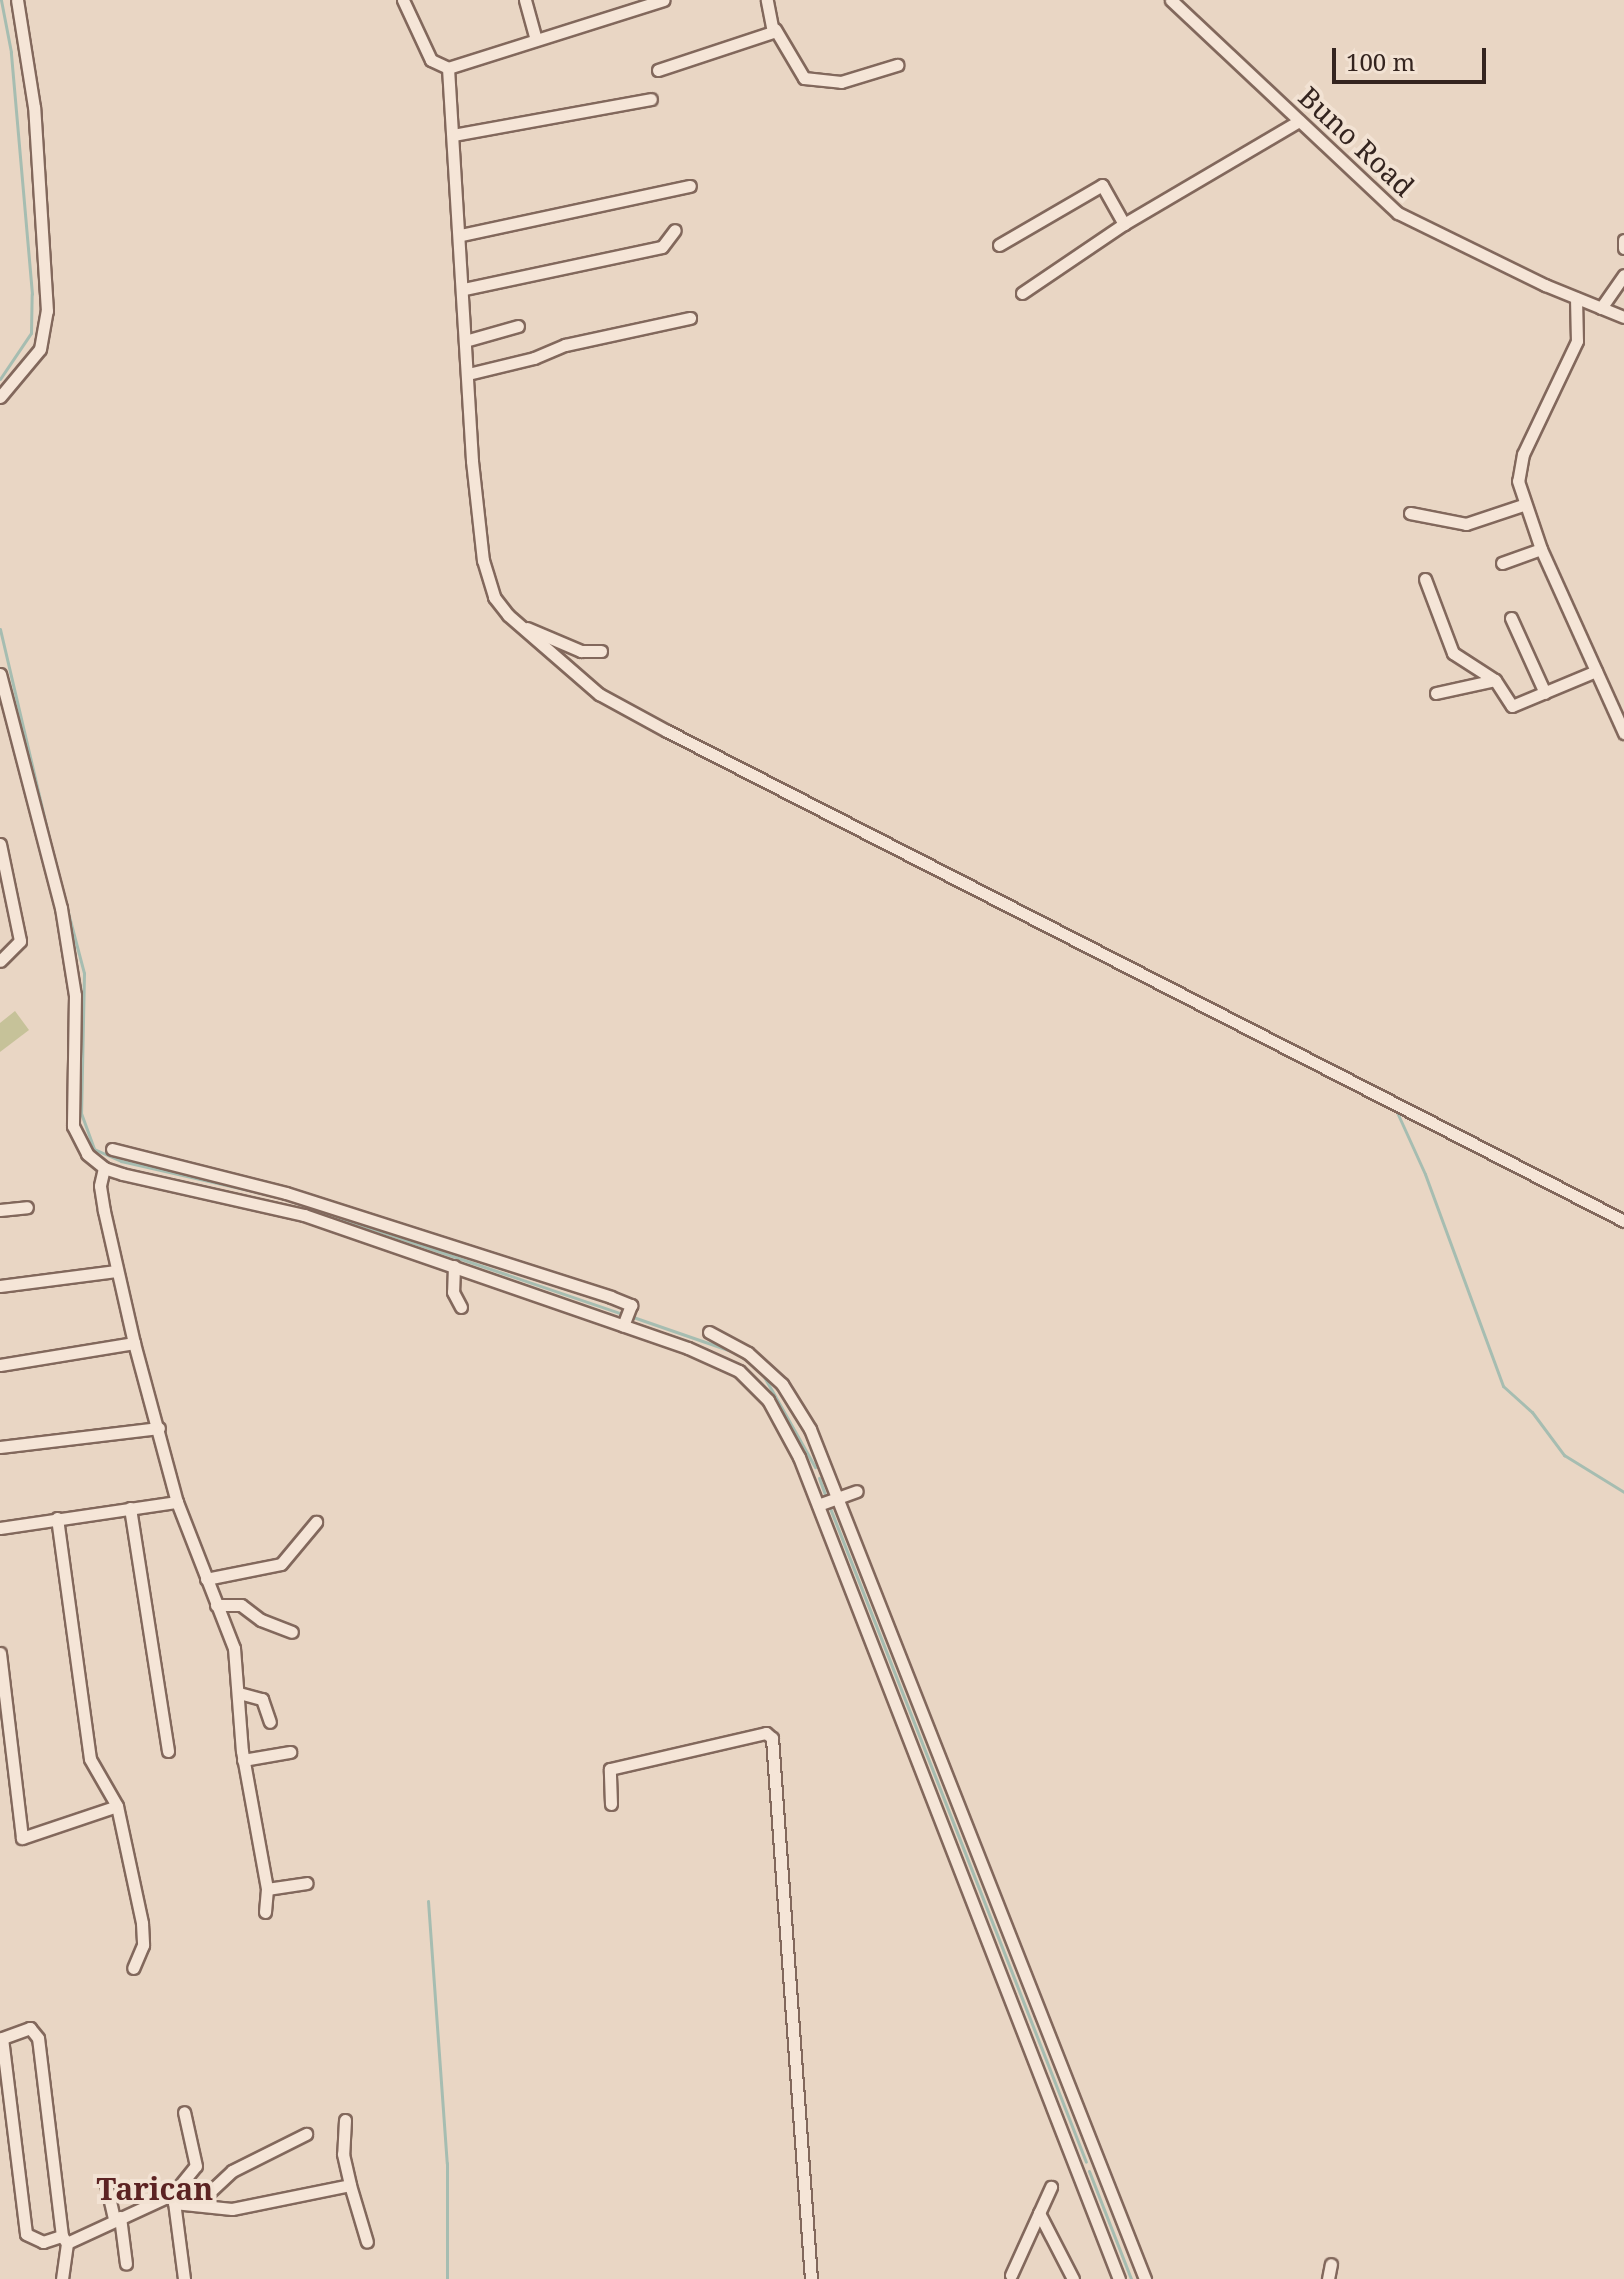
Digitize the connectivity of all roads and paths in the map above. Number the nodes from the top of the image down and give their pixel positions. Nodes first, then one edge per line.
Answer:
1 (17, 0) edge
2 (403, 0) edge
3 (525, 0) edge
4 (617, 0) edge
5 (664, 0) edge
6 (767, 0) edge
7 (1171, 0) edge
8 (621, 13) junction
9 (775, 29) junction
10 (536, 40) junction
11 (897, 65) dead end
12 (448, 68) junction
13 (658, 70) dead end
14 (651, 99) dead end
15 (1299, 121) junction
16 (453, 135) junction
17 (690, 186) dead end
18 (1124, 224) junction
19 (675, 230) dead end
20 (461, 235) junction
21 (1624, 240) edge
22 (999, 245) dead end
23 (1624, 248) edge
24 (1624, 275) edge
25 (464, 289) junction
26 (1022, 293) dead end
27 (1576, 298) junction
28 (1601, 308) junction
29 (1624, 317) edge
30 (690, 318) dead end
31 (518, 326) dead end
32 (465, 341) junction
33 (468, 374) junction
34 (0, 397) edge
35 (1523, 505) junction
36 (1410, 513) dead end
37 (1541, 549) junction
38 (1502, 563) dead end
39 (1425, 579) dead end
40 (1511, 618) dead end
41 (519, 626) junction
42 (601, 651) dead end
43 (1596, 671) junction
44 (0, 674) edge
45 (1495, 680) junction
46 (1436, 693) dead end
47 (1545, 693) junction
48 (1624, 733) edge
49 (0, 844) edge
50 (0, 961) edge
51 (112, 1149) dead end
52 (104, 1168) junction
53 (27, 1207) dead end
54 (0, 1210) edge
55 (1624, 1221) edge
56 (454, 1266) junction
57 (116, 1271) junction
58 (0, 1286) edge
59 (461, 1307) dead end
60 (623, 1326) junction
61 (709, 1332) dead end
62 (134, 1343) junction
63 (0, 1365) edge
64 (159, 1428) junction
65 (0, 1447) edge
66 (827, 1468) junction
67 (806, 1476) junction
68 (857, 1491) dead end
69 (840, 1497) junction
70 (177, 1502) junction
71 (818, 1505) junction
72 (130, 1508) junction
73 (57, 1518) junction
74 (316, 1522) dead end
75 (0, 1528) edge
76 (206, 1579) junction
77 (216, 1605) junction
78 (292, 1632) dead end
79 (0, 1653) edge
80 (239, 1693) junction
81 (270, 1722) dead end
82 (168, 1751) dead end
83 (290, 1752) dead end
84 (243, 1760) junction
85 (611, 1804) dead end
86 (117, 1806) junction
87 (307, 1883) dead end
88 (267, 1889) junction
89 (265, 1912) dead end
90 (133, 1968) dead end
91 (184, 2112) dead end
92 (345, 2120) dead end
93 (306, 2134) dead end
94 (1097, 2162) junction
95 (1076, 2170) junction
96 (106, 2184) dead end
97 (350, 2185) junction
98 (1051, 2187) dead end
99 (174, 2199) junction
100 (199, 2202) junction
101 (1039, 2213) junction
102 (117, 2218) junction
103 (65, 2240) junction
104 (367, 2242) dead end
105 (126, 2264) dead end
106 (1331, 2264) dead end
107 (1011, 2275) dead end
108 (62, 2279) edge
109 (184, 2279) edge
110 (811, 2279) edge
111 (1073, 2279) edge
112 (1119, 2279) edge
113 (1145, 2279) edge
114 (1328, 2279) edge

1 - 34 street
2 - 12 street
3 - 10 street
4 - 8 street
5 - 8 street
6 - 9 street
7 - 15 street, Buno Road
8 - 10 street
9 - 11 street
9 - 13 street
10 - 12 street
12 - 16 street
14 - 16 street
15 - 18 street
15 - 27 street, Buno Road
16 - 20 street
17 - 20 street
18 - 22 street
18 - 26 street
19 - 25 street
20 - 25 street
21 - 23 street
24 - 28 street
25 - 32 street
27 - 28 street, Buno Road
27 - 35 street
28 - 29 street, Buno Road
30 - 33 street
31 - 32 street
32 - 33 street
33 - 41 street
35 - 36 street
35 - 37 street
37 - 38 street
37 - 43 street
39 - 45 street
40 - 47 street
41 - 42 street
41 - 55 street
43 - 47 street
43 - 48 street
44 - 52 street
45 - 46 street
45 - 47 street
49 - 50 street
51 - 60 street
52 - 56 street
52 - 57 street
53 - 54 street
56 - 59 street
56 - 60 street
57 - 58 street
57 - 62 street
60 - 67 street
61 - 66 street
62 - 63 street
62 - 64 street
64 - 65 street
64 - 70 street
66 - 67 street
66 - 69 street
67 - 71 street
68 - 69 street
69 - 71 street
69 - 94 street
70 - 72 street
70 - 76 street
71 - 95 street
72 - 73 street
72 - 82 street
73 - 75 street
73 - 86 street
74 - 76 street
76 - 77 street
77 - 78 street
77 - 80 street
79 - 86 street
80 - 81 street
80 - 84 street
83 - 84 street
84 - 88 street
85 - 110 street
86 - 90 street
87 - 88 street
88 - 89 street
91 - 99 street
92 - 97 street
93 - 100 street
94 - 95 street
94 - 113 street
95 - 112 street
96 - 102 street
97 - 100 street
97 - 104 street
98 - 101 street
99 - 100 street
99 - 102 street
99 - 109 street
101 - 107 street
101 - 111 street
102 - 103 street
102 - 105 street
103 - 103 street
103 - 108 street
106 - 114 street

